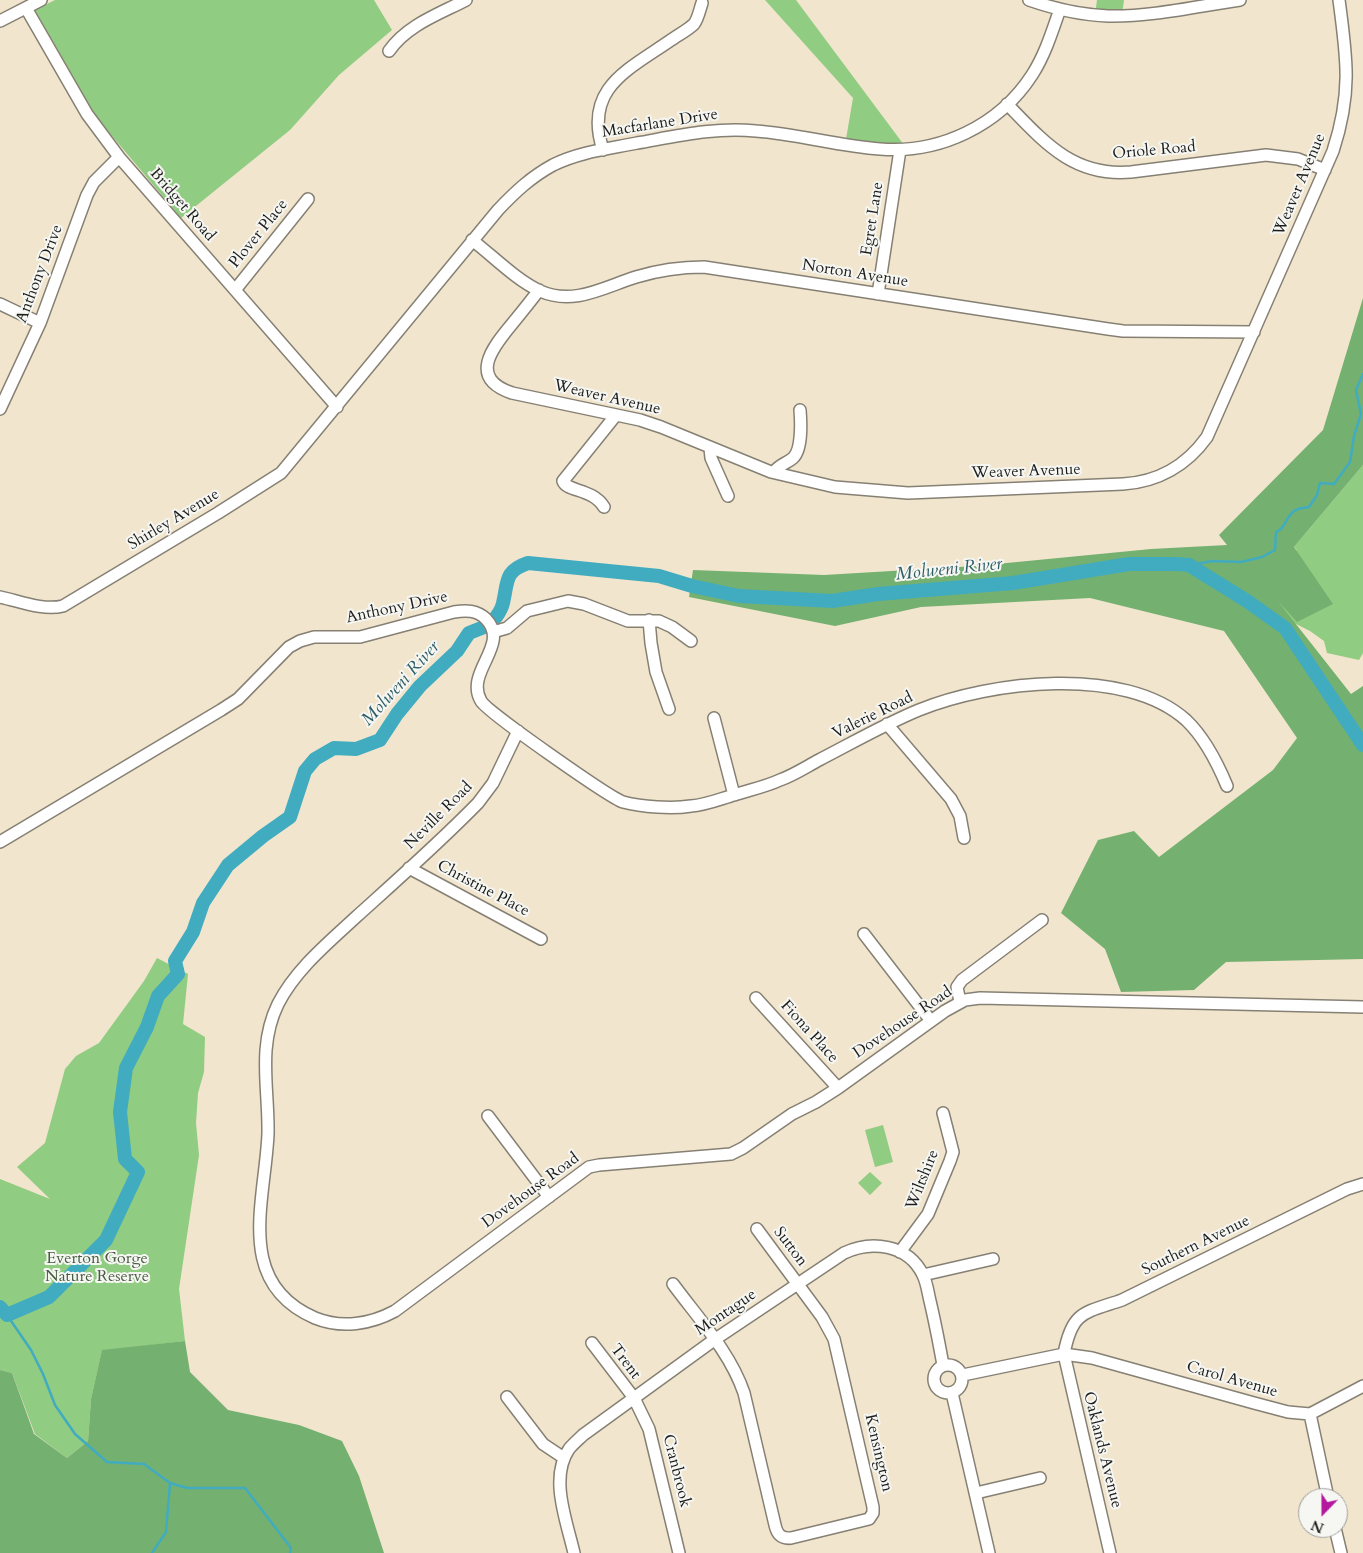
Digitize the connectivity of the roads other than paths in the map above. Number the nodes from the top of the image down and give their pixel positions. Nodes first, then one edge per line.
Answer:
1 (41, 0) edge
2 (466, 0) edge
3 (1029, 0) edge
4 (1233, 0) edge
5 (1339, 0) edge
6 (702, 2) dead end
7 (26, 8) junction
8 (1060, 9) junction
9 (0, 21) edge
10 (389, 51) dead end
11 (1008, 104) junction
12 (603, 150) junction
13 (900, 150) junction
14 (119, 157) junction
15 (1325, 170) junction
16 (308, 199) dead end
17 (472, 240) junction
18 (235, 290) junction
19 (539, 290) junction
20 (878, 294) junction
21 (0, 304) edge
22 (40, 323) junction
23 (1254, 332) junction
24 (337, 407) junction
25 (0, 410) edge
26 (800, 410) dead end
27 (616, 415) junction
28 (710, 448) junction
29 (774, 472) junction
30 (728, 496) dead end
31 (604, 507) dead end
32 (0, 597) edge
33 (649, 620) junction
34 (493, 632) junction
35 (691, 641) dead end
36 (669, 709) dead end
37 (714, 718) dead end
38 (886, 724) junction
39 (518, 731) junction
40 (1227, 786) dead end
41 (734, 795) junction
42 (964, 838) dead end
43 (0, 842) edge
44 (408, 868) junction
45 (1042, 920) dead end
46 (864, 934) dead end
47 (542, 939) dead end
48 (756, 998) dead end
49 (960, 1002) junction
50 (1363, 1007) edge
51 (930, 1021) junction
52 (838, 1088) junction
53 (943, 1113) dead end
54 (488, 1116) dead end
55 (1363, 1184) edge
56 (549, 1196) junction
57 (757, 1230) dead end
58 (900, 1252) junction
59 (993, 1259) dead end
60 (923, 1275) junction
61 (673, 1284) dead end
62 (798, 1284) junction
63 (714, 1340) junction
64 (592, 1343) dead end
65 (1064, 1354) junction
66 (943, 1365) junction
67 (962, 1376) junction
68 (1363, 1386) edge
69 (952, 1393) junction
70 (507, 1397) dead end
71 (634, 1398) junction
72 (1310, 1414) junction
73 (564, 1458) junction
74 (1040, 1478) dead end
75 (1326, 1488) edge
76 (976, 1493) junction
77 (1337, 1538) edge
78 (574, 1553) edge
79 (679, 1553) edge
80 (989, 1553) edge
81 (1110, 1553) edge
82 (1341, 1553) edge

1 - 7 street
2 - 10 street
3 - 8 street
4 - 8 street
5 - 15 street, Weaver Avenue
6 - 12 street
7 - 9 street
7 - 14 street, Bridget Road
8 - 11 street, Macfarlane Drive
11 - 13 street, Macfarlane Drive
11 - 15 street, Oriole Road
12 - 13 street, Macfarlane Drive
12 - 17 street, Macfarlane Drive
13 - 20 street, Egret Lane
14 - 18 street, Bridget Road
14 - 22 street, Anthony Drive
15 - 23 street, Weaver Avenue
16 - 18 street, Plover Place
17 - 19 street, Norton Avenue
17 - 24 street, Macfarlane Drive
18 - 24 street, Bridget Road
19 - 20 street, Norton Avenue
19 - 27 street, Weaver Avenue
20 - 23 street, Norton Avenue
21 - 22 street
22 - 25 street, Anthony Drive
23 - 29 street, Weaver Avenue
24 - 32 street, Shirley Avenue
26 - 29 street
27 - 28 street, Weaver Avenue
27 - 31 street
28 - 29 street, Weaver Avenue
28 - 30 street
33 - 34 street
33 - 35 street
33 - 36 street
34 - 39 street
34 - 43 street, Anthony Drive
37 - 41 street
38 - 40 street, Valerie Road
38 - 41 street, Valerie Road
38 - 42 street
39 - 41 street, Valerie Road
39 - 44 street, Neville Road
44 - 47 street, Christine Place
44 - 56 street, Dovehouse Road
45 - 49 street
46 - 51 street
48 - 52 street, Fiona Place
49 - 50 street, Dovehouse Road
49 - 51 street, Dovehouse Road
51 - 52 street, Dovehouse Road
52 - 56 street, Dovehouse Road
53 - 58 street, Wiltshire
54 - 56 street
55 - 65 street, Southern Avenue
57 - 62 street, Sutton
58 - 60 street, Montague
58 - 62 street, Montague
59 - 60 street
60 - 66 street
61 - 63 street
62 - 63 street, Montague
62 - 63 street, Kensington
63 - 71 street, Montague
64 - 71 street, Trent
65 - 67 street, Carol Avenue
65 - 72 street, Carol Avenue
65 - 81 street, Oaklands Avenue
66 - 67 street
66 - 69 street
67 - 69 street
68 - 72 street
69 - 76 street
70 - 73 street
71 - 73 street, Montague
71 - 79 street, Cranbrook
72 - 75 street
73 - 78 street, Montague
74 - 76 street
76 - 80 street
77 - 82 street

